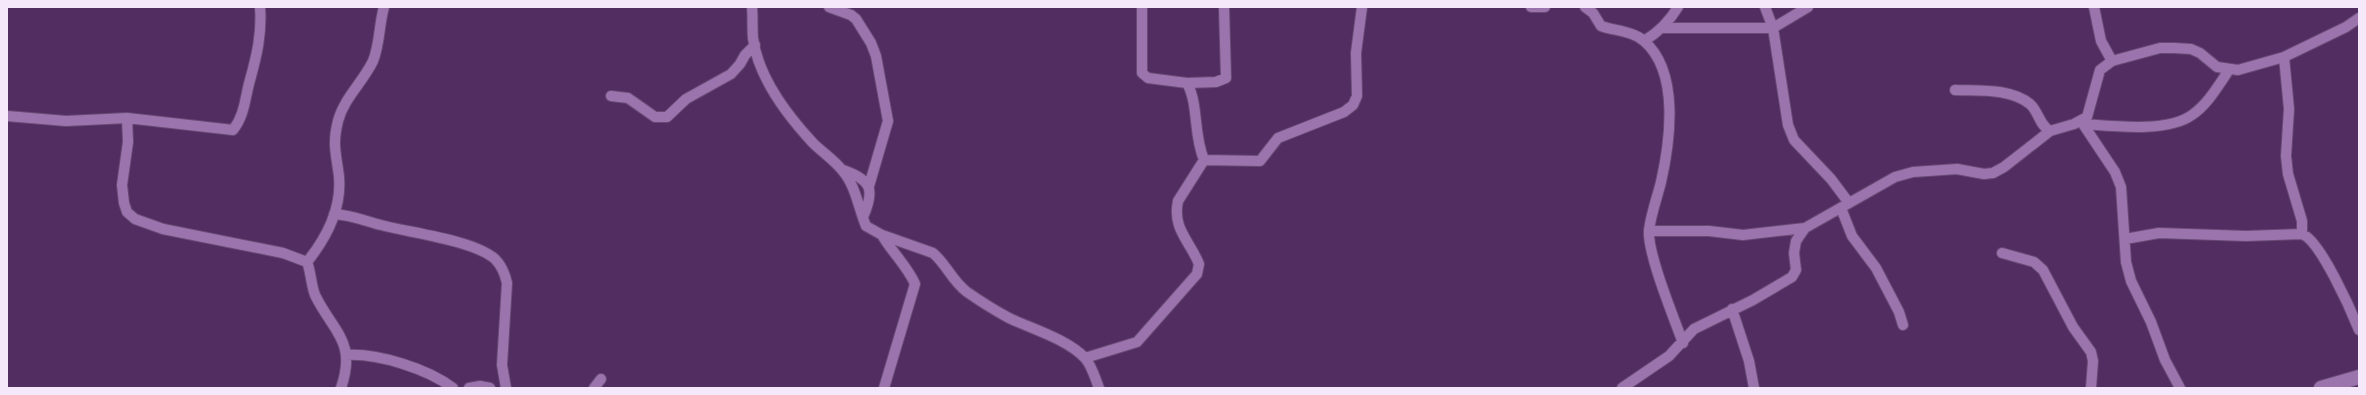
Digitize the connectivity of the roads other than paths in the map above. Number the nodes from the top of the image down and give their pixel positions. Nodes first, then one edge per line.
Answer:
1 (260, 7) edge
2 (384, 7) edge
3 (760, 7) edge
4 (829, 7) edge
5 (1142, 7) edge
6 (1224, 7) edge
7 (1362, 7) edge
8 (1531, 7) edge
9 (1545, 7) edge
10 (1587, 7) edge
11 (1678, 7) edge
12 (1765, 7) edge
13 (1808, 7) edge
14 (2094, 7) edge
15 (753, 12) edge
16 (2359, 18) edge
17 (1663, 28) junction
18 (1773, 28) junction
19 (1644, 41) junction
20 (755, 46) junction
21 (2284, 57) junction
22 (2112, 61) junction
23 (2229, 70) junction
24 (1187, 83) junction
25 (1955, 90) dead end
26 (611, 96) dead end
27 (7, 116) edge
28 (127, 118) junction
29 (2082, 123) junction
30 (2050, 131) junction
31 (1204, 160) junction
32 (843, 170) junction
33 (869, 186) junction
34 (1845, 205) junction
35 (334, 214) junction
36 (863, 217) junction
37 (1805, 228) junction
38 (1649, 231) junction
39 (2302, 234) junction
40 (882, 236) junction
41 (2125, 239) junction
42 (2002, 254) dead end
43 (307, 262) junction
44 (1732, 309) junction
45 (1903, 325) dead end
46 (2359, 330) edge
47 (1683, 343) junction
48 (346, 355) junction
49 (1085, 358) junction
50 (2359, 377) edge
51 (601, 379) dead end
52 (341, 388) edge
53 (453, 388) edge
54 (469, 388) edge
55 (490, 388) edge
56 (506, 388) edge
57 (594, 388) edge
58 (884, 388) edge
59 (1099, 388) edge
60 (1622, 388) edge
61 (1754, 388) edge
62 (2091, 388) edge
63 (2180, 388) edge
64 (2321, 388) edge

1 - 28 street
2 - 35 street
3 - 15 street
4 - 33 street
5 - 24 street
6 - 24 street
7 - 31 street
8 - 9 street
10 - 19 street
11 - 17 street
12 - 18 street
13 - 18 street
14 - 22 street
15 - 20 street
16 - 21 street
17 - 18 street
17 - 19 street
18 - 34 street
19 - 38 street
20 - 26 street
20 - 32 street
21 - 23 street
21 - 39 street
22 - 23 street
22 - 29 street
23 - 29 street
24 - 31 street
25 - 30 street
27 - 28 street
28 - 43 street
29 - 30 street
29 - 41 street
30 - 34 street
31 - 49 street
32 - 33 street
32 - 36 street
33 - 36 street
34 - 37 street
34 - 45 street
35 - 43 street
35 - 56 street
36 - 40 street
37 - 38 street
37 - 44 street
38 - 47 street
39 - 41 street
39 - 46 street
40 - 49 street
40 - 58 street
41 - 63 street
42 - 62 street
43 - 48 street
44 - 47 street
44 - 61 street
47 - 60 street
48 - 52 street
48 - 53 street
49 - 59 street
50 - 64 main road
51 - 57 street
54 - 55 street

